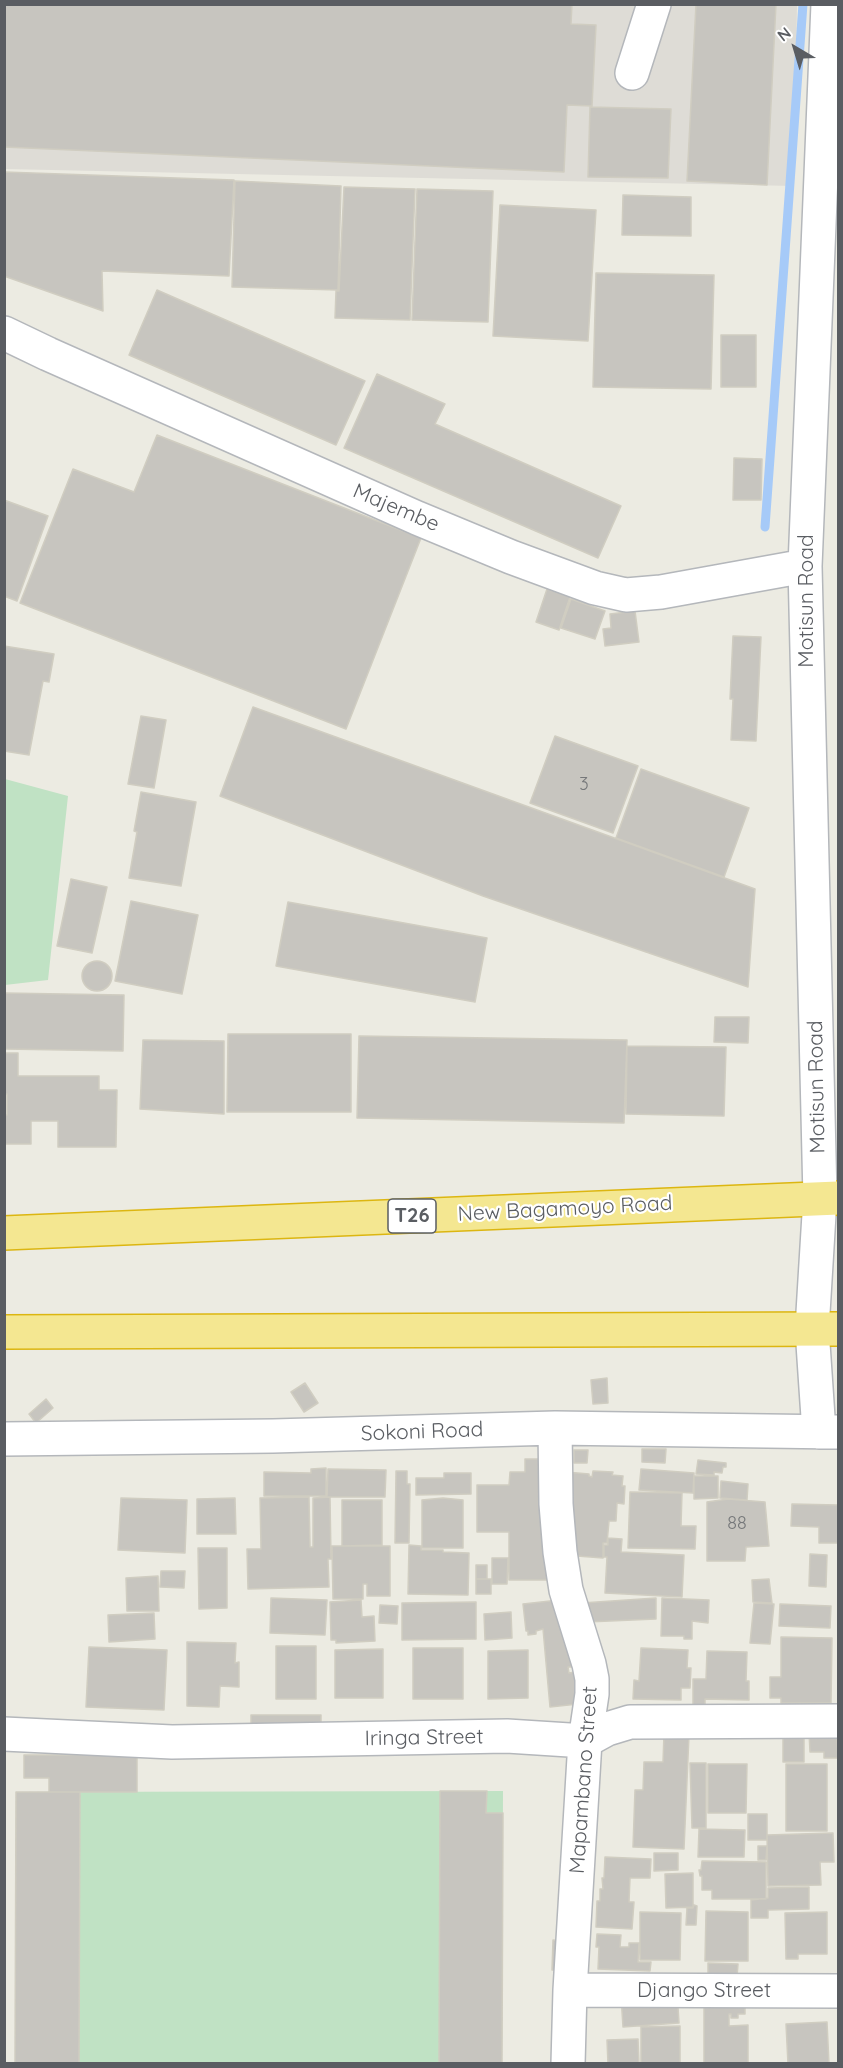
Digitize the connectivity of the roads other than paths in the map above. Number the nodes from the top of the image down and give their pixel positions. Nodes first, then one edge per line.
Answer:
1 (654, 4) edge
2 (828, 4) edge
3 (632, 73) dead end
4 (4, 333) edge
5 (805, 566) junction
6 (829, 1198) edge
7 (4, 1233) edge
8 (825, 1329) edge
9 (4, 1332) edge
10 (555, 1428) junction
11 (829, 1432) edge
12 (4, 1439) edge
13 (838, 1721) edge
14 (4, 1734) edge
15 (585, 1741) junction
16 (570, 1990) junction
17 (838, 1991) edge
18 (568, 2064) edge

1 - 3 street
2 - 5 street, Motisun Road
4 - 5 street, Majembe
5 - 6 street, Motisun Road
6 - 7 highway, New Bagamoyo Road / T26
6 - 8 street, Motisun Road
8 - 9 highway
8 - 11 street, Motisun Road
10 - 11 street, Sokoni Road
10 - 12 street, Sokoni Road
10 - 15 street, Mapambano Street
13 - 15 street
14 - 15 street, Iringa Street
15 - 16 street, Mapambano Street
16 - 17 street, Django Street
16 - 18 street, Mapambano Street

